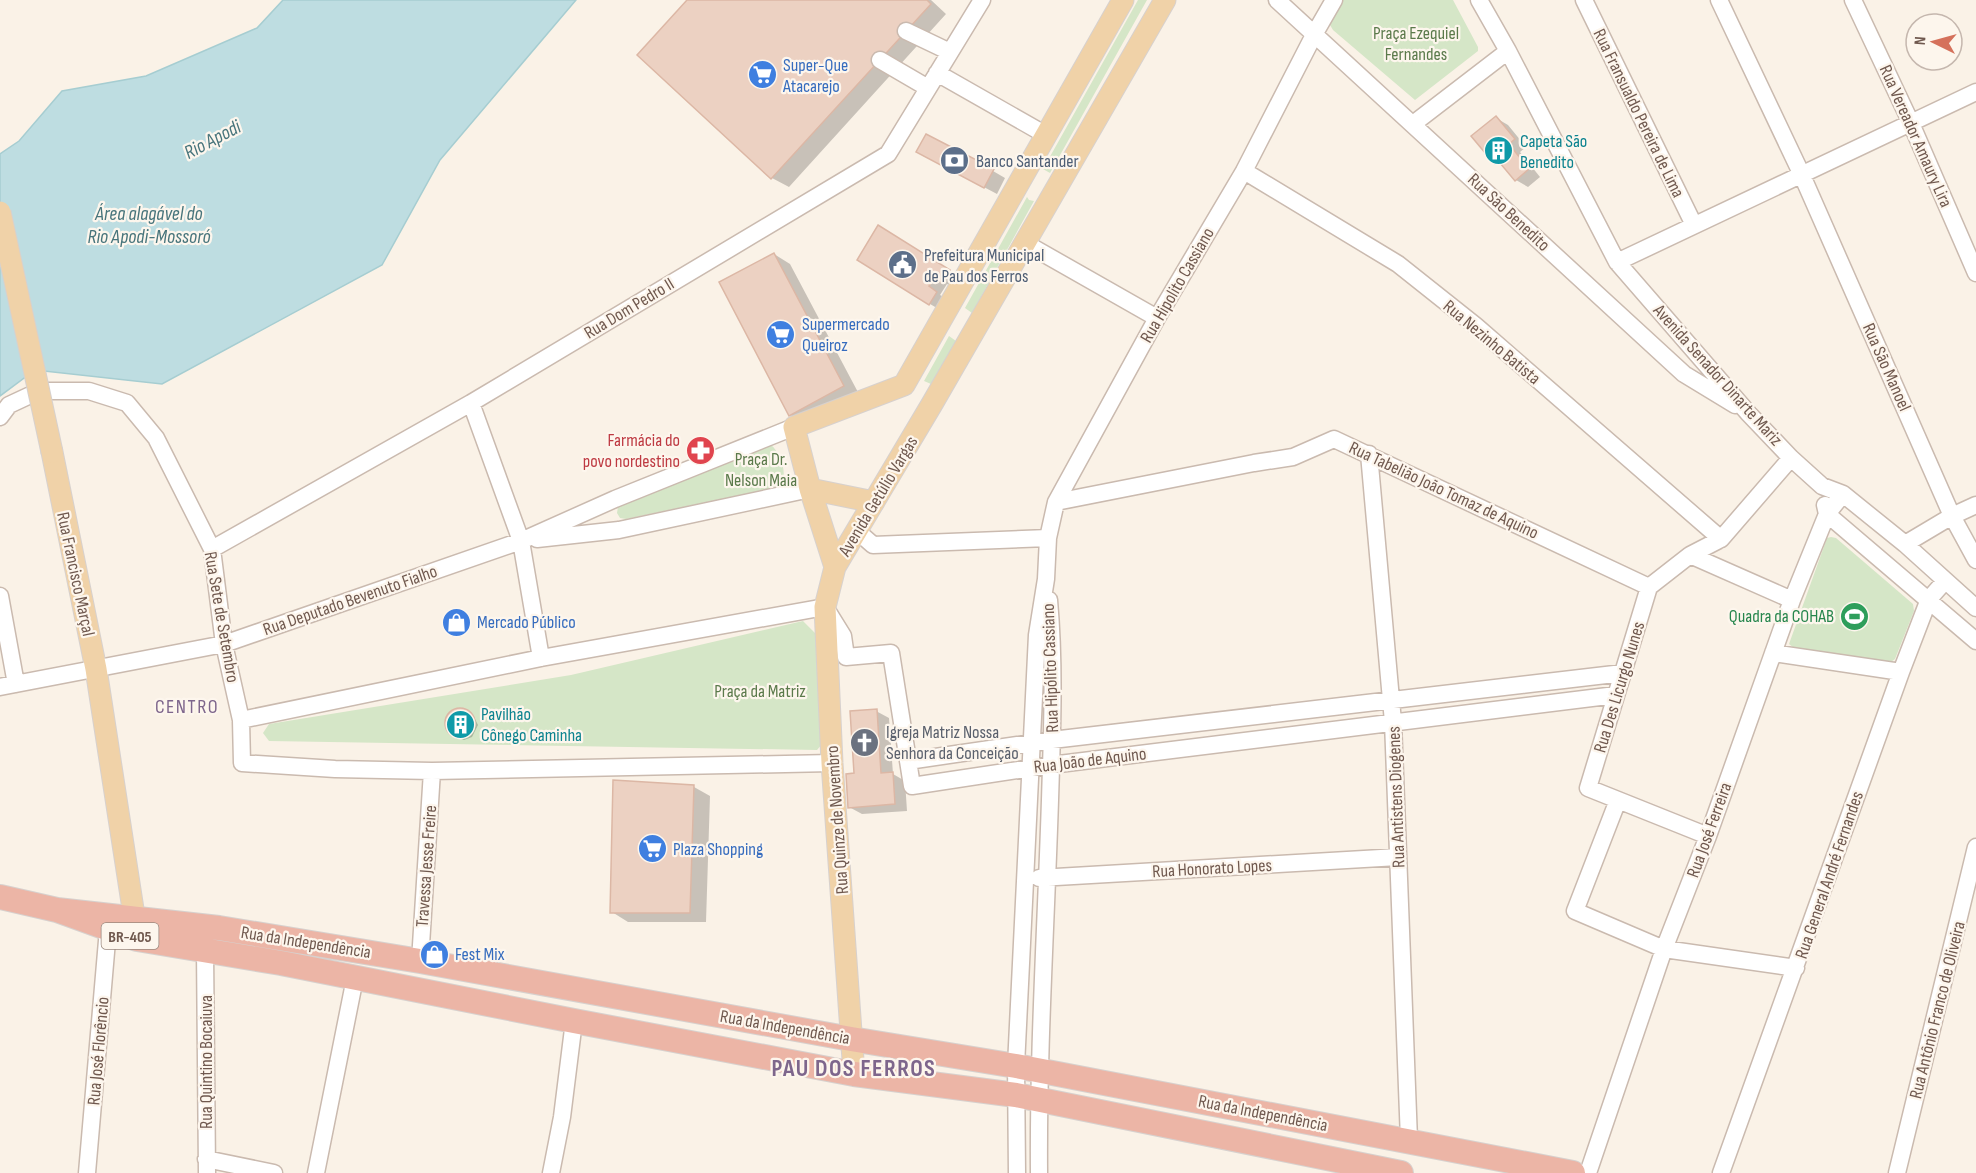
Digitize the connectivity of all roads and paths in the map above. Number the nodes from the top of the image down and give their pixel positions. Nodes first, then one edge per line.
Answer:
1 (982, 0) edge
2 (1123, 0) edge
3 (1165, 0) edge
4 (1276, 0) edge
5 (1334, 0) edge
6 (1479, 0) edge
7 (1584, 0) edge
8 (1719, 0) edge
9 (1853, 0) edge
10 (906, 31) dead end
11 (1315, 33) junction
12 (1508, 51) junction
13 (950, 52) junction
14 (880, 60) dead end
15 (937, 73) junction
16 (928, 88) junction
17 (1976, 92) edge
18 (1910, 122) junction
19 (1413, 124) junction
20 (1046, 135) junction
21 (1244, 171) junction
22 (1802, 173) junction
23 (0, 212) edge
24 (1694, 225) junction
25 (1025, 243) junction
26 (1617, 262) junction
27 (1976, 273) edge
28 (1157, 318) junction
29 (39, 391) junction
30 (471, 403) junction
31 (1749, 414) junction
32 (0, 417) edge
33 (794, 428) junction
34 (1369, 454) junction
35 (1791, 458) junction
36 (1821, 486) junction
37 (810, 489) junction
38 (1843, 494) junction
39 (874, 502) junction
40 (1056, 502) junction
41 (1976, 505) edge
42 (1827, 514) junction
43 (1952, 516) junction
44 (857, 531) junction
45 (1048, 538) junction
46 (1721, 539) junction
47 (521, 541) junction
48 (1905, 544) junction
49 (212, 549) junction
50 (1690, 555) junction
51 (1976, 560) edge
52 (835, 567) junction
53 (1046, 579) junction
54 (1945, 581) junction
55 (1649, 586) junction
56 (0, 596) edge
57 (1929, 599) junction
58 (1792, 600) junction
59 (825, 607) junction
60 (1976, 608) edge
61 (1976, 640) edge
62 (224, 644) junction
63 (1773, 653) junction
64 (541, 658) junction
65 (96, 669) junction
66 (1901, 672) junction
67 (1623, 673) junction
68 (8, 686) edge
69 (1616, 695) junction
70 (1392, 700) junction
71 (241, 720) junction
72 (1394, 722) junction
73 (1052, 740) junction
74 (1031, 744) junction
75 (908, 761) junction
76 (832, 763) junction
77 (1051, 765) junction
78 (1030, 768) junction
79 (432, 771) junction
80 (1618, 800) junction
81 (1708, 836) junction
82 (1976, 847) edge
83 (1398, 857) junction
84 (1048, 877) junction
85 (1026, 879) junction
86 (0, 897) edge
87 (57, 910) junction
88 (108, 929) junction
89 (137, 929) junction
90 (1664, 949) junction
91 (205, 950) junction
92 (420, 961) junction
93 (1796, 968) junction
94 (355, 978) junction
95 (574, 1022) junction
96 (851, 1039) junction
97 (1028, 1068) junction
98 (854, 1074) junction
99 (1027, 1097) junction
100 (1409, 1140) junction
101 (207, 1166) edge
102 (87, 1173) edge
103 (274, 1173) edge
104 (316, 1173) edge
105 (551, 1173) edge
106 (1017, 1173) edge
107 (1039, 1173) edge
108 (1401, 1173) edge
109 (1573, 1173) edge
110 (1588, 1173) edge
111 (1721, 1173) edge
112 (1897, 1173) edge

1 - 13 street, Rua Dom Pedro II
2 - 20 main road
3 - 25 main road, Avenida Getúlio Vargas
4 - 11 street, Rua São Benedito
5 - 11 street, Rua Hipolito Cassiano
6 - 12 street
7 - 24 street, Rua Fransualdo Pereira de Lima
8 - 22 street, Rua São Manoel
9 - 18 street, Rua Vereador Amaury Lira
10 - 13 street
11 - 19 street, Rua São Benedito
11 - 21 street, Rua Hipolito Cassiano
12 - 19 street
12 - 26 street
13 - 15 street, Rua Dom Pedro II
14 - 16 street
15 - 16 street, Rua Dom Pedro II
15 - 20 street
16 - 30 street, Rua Dom Pedro II
17 - 18 street
18 - 22 street
18 - 27 street, Rua Vereador Amaury Lira
19 - 31 street, Rua São Benedito
20 - 33 main road
21 - 28 street, Rua Hipolito Cassiano
21 - 46 street, Rua Nezinho Batista
22 - 24 street
22 - 43 street, Rua São Manoel
23 - 29 main road, Rua Francisco Marçal, bridge
24 - 26 street
25 - 28 street
25 - 39 main road, Avenida Getúlio Vargas
26 - 31 street, Avenida Senador Dinarte Mariz
28 - 40 street, Rua Hipolito Cassiano
29 - 32 street
29 - 49 street, Rua Sete de Setembro
29 - 65 main road, Rua Francisco Marçal, bridge
30 - 47 street
30 - 49 street, Rua Dom Pedro II
31 - 35 street, Avenida Senador Dinarte Mariz
33 - 37 main road, Avenida Getúlio Vargas
33 - 47 street
34 - 40 street, Rua Tabelião João Tomaz de Aquino
34 - 55 street, Rua Tabelião João Tomaz de Aquino
34 - 70 street, Rua Antistens Diogenes
35 - 36 street, Avenida Senador Dinarte Mariz
35 - 46 street
36 - 38 street, Avenida Senador Dinarte Mariz
36 - 42 street
37 - 39 main road
37 - 47 street
37 - 52 main road, Avenida Getúlio Vargas
38 - 42 street, Rua José Ferreira
38 - 48 street, Avenida Senador Dinarte Mariz
39 - 44 main road, Avenida Getúlio Vargas
40 - 45 street, Rua Hipolito Cassiano
41 - 43 street
42 - 57 street
42 - 58 street, Rua José Ferreira
43 - 48 street
43 - 51 street, Rua São Manoel
44 - 45 street
44 - 52 main road, Avenida Getúlio Vargas
45 - 53 street, Rua Hipolito Cassiano
46 - 50 street
47 - 62 street, Rua Deputado Bevenuto Fialho
47 - 64 street
48 - 54 street, Avenida Senador Dinarte Mariz
49 - 62 street, Rua Sete de Setembro
50 - 55 street
50 - 58 street
52 - 59 main road, Rua Quinze de Novembro
53 - 73 street, Rua Hipólito Cassiano
53 - 74 street, Rua Hipólito Cassiano
54 - 57 street, Rua General André Fernandes
54 - 60 street, Avenida Senador Dinarte Mariz
55 - 67 street, Rua Des Licurgo Nunes
56 - 68 street
57 - 61 street
57 - 66 street, Rua General André Fernandes
58 - 63 street, Rua José Ferreira
59 - 64 street
59 - 75 street
59 - 76 main road, Rua Quinze de Novembro
62 - 65 street, Rua Deputado Bevenuto Fialho
62 - 71 street, Rua Sete de Setembro
63 - 66 street
63 - 81 street, Rua José Ferreira
64 - 71 street
65 - 68 street, Rua Deputado Bevenuto Fialho
65 - 89 main road, Rua Francisco Marçal
66 - 93 street, Rua General André Fernandes
67 - 69 street, Rua Des Licurgo Nunes
67 - 70 street, Rua João de Aquino
69 - 72 street, Rua João de Aquino
69 - 80 street, Rua Des Licurgo Nunes
70 - 72 street, Rua Antistens Diogenes
70 - 73 street, Rua João de Aquino
71 - 79 street, Rua Sete de Setembro
72 - 77 street, Rua João de Aquino
72 - 83 street, Rua Antistens Diogenes
73 - 74 street, Rua João de Aquino
73 - 77 street, Rua Hipólito Cassiano
74 - 75 street, Rua João de Aquino
74 - 78 street, Rua Hipólito Cassiano
75 - 78 street, Rua João de Aquino
76 - 79 street
76 - 96 main road, Rua Quinze de Novembro
77 - 78 street, Rua João de Aquino
77 - 84 street, Rua Hipólito Cassiano
78 - 85 street, Rua Hipólito Cassiano
79 - 92 street, Travessa Jesse Freire
80 - 81 street
80 - 90 street
81 - 90 street, Rua José Ferreira
82 - 112 street, Rua Antônio Franco de Oliveira
83 - 84 street, Rua Honorato Lopes
83 - 100 street, Rua Antistens Diogenes
84 - 85 street, Rua Honorato Lopes
84 - 97 street, Rua Hipólito Cassiano
85 - 97 street, Rua Hipólito Cassiano
86 - 87 highway, BR-405
87 - 88 highway, BR-405
87 - 89 highway, BR-405
88 - 89 highway, BR-405
88 - 102 street, Rua José Florêncio
89 - 91 highway, BR-405
89 - 92 highway, Rua da Independência / BR-405
90 - 93 street
90 - 110 street, Rua José Ferreira
91 - 94 highway, Rua da Independência / BR-405
91 - 101 street, Rua Quintino Bocaiuva
92 - 96 highway, Rua da Independência / BR-405
93 - 111 street, Rua General André Fernandes
94 - 95 highway, Rua da Independência / BR-405
94 - 104 street
95 - 98 highway, Rua da Independência / BR-405
95 - 105 street
96 - 97 highway, Rua da Independência / BR-405
96 - 98 main road, Rua Quinze de Novembro
97 - 99 street, Rua Hipólito Cassiano
97 - 99 street, Rua Hipólito Cassiano
97 - 100 highway, Rua da Independência / BR-405
98 - 99 highway, Rua da Independência / BR-405
99 - 106 street, Rua Hipólito Cassiano
99 - 107 street, Rua Hipólito Cassiano
99 - 108 highway, Rua da Independência / BR-405
100 - 109 highway, Rua da Independência / BR-405
101 - 103 street

